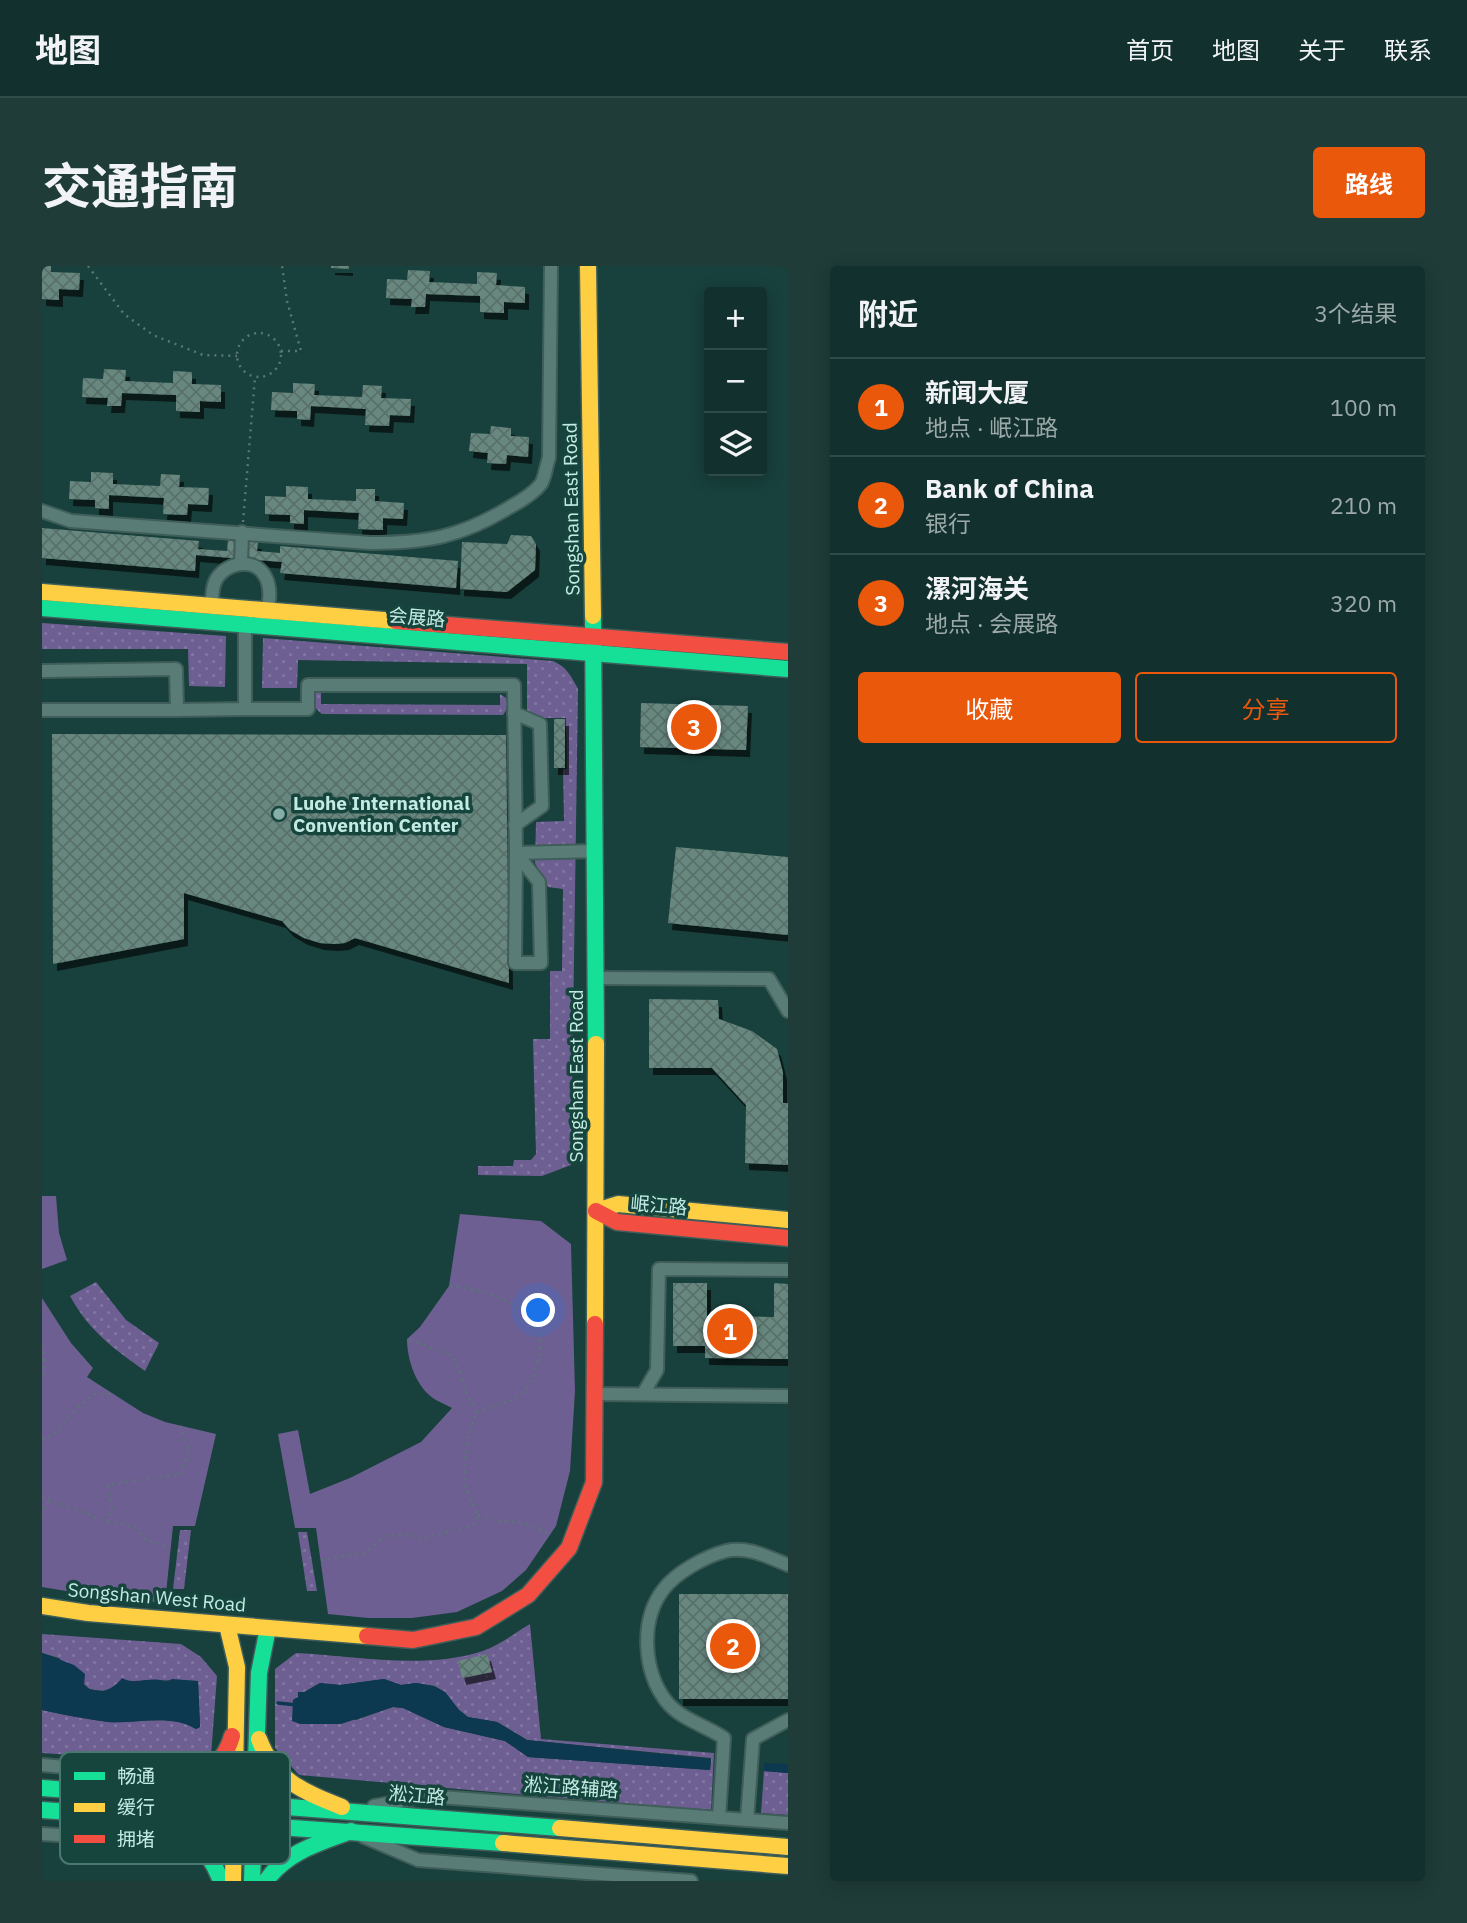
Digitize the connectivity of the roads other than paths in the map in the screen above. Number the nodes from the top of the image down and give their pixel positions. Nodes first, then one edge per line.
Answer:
1 (551, 266) edge
2 (588, 266) edge
3 (42, 512) edge
4 (242, 532) junction
5 (241, 564) junction
6 (42, 592) edge
7 (212, 604) junction
8 (42, 608) edge
9 (268, 609) junction
10 (245, 615) junction
11 (594, 647) junction
12 (788, 652) edge
13 (788, 669) edge
14 (42, 671) edge
15 (245, 709) junction
16 (42, 710) edge
17 (177, 710) junction
18 (514, 713) junction
19 (516, 825) junction
20 (596, 851) junction
21 (516, 853) junction
22 (597, 978) junction
23 (788, 1011) edge
24 (596, 1212) junction
25 (788, 1220) edge
26 (788, 1238) edge
27 (788, 1270) edge
28 (596, 1394) junction
29 (643, 1394) junction
30 (788, 1395) edge
31 (788, 1565) edge
32 (42, 1606) edge
33 (227, 1625) junction
34 (268, 1628) junction
35 (788, 1720) edge
36 (236, 1726) junction
37 (257, 1728) junction
38 (226, 1752) edge
39 (235, 1752) edge
40 (256, 1752) edge
41 (264, 1752) edge
42 (42, 1765) edge
43 (60, 1767) edge
44 (290, 1783) edge
45 (42, 1788) edge
46 (60, 1789) edge
47 (290, 1806) edge
48 (42, 1810) edge
49 (352, 1810) junction
50 (60, 1811) edge
51 (719, 1818) junction
52 (747, 1820) junction
53 (788, 1823) edge
54 (290, 1827) edge
55 (351, 1831) junction
56 (42, 1834) edge
57 (60, 1835) edge
58 (788, 1847) edge
59 (290, 1858) edge
60 (215, 1864) edge
61 (281, 1864) edge
62 (788, 1867) edge
63 (573, 1876) edge
64 (221, 1881) edge
65 (266, 1881) edge
66 (691, 1881) edge

1 - 4 street
2 - 11 main road, Songshan East Road
3 - 4 street
4 - 5 street
5 - 7 street
5 - 9 street
6 - 7 main road, 会展路
7 - 10 main road, 会展路
8 - 10 main road, 会展路
9 - 10 main road, 会展路
9 - 11 main road, 会展路
10 - 11 main road, 会展路
10 - 15 street
11 - 12 main road, 会展路
11 - 13 main road, 会展路
11 - 20 main road, Songshan East Road
14 - 17 street
15 - 17 street
15 - 18 street
16 - 17 street
18 - 19 street
18 - 19 street
19 - 21 street
20 - 21 street
20 - 22 main road, Songshan East Road
21 - 21 street
22 - 23 street
22 - 24 main road, Songshan East Road
24 - 25 main road, 岷江路
24 - 26 main road, 岷江路
24 - 28 main road, Songshan East Road
27 - 29 street
28 - 29 street
28 - 34 main road, Songshan East Road
29 - 30 street
31 - 51 street
32 - 33 main road, Songshan West Road
33 - 34 main road, Songshan West Road
33 - 36 main road
34 - 37 main road
35 - 52 street
36 - 38 main road
36 - 39 main road
37 - 40 main road
37 - 41 main road
42 - 43 street
44 - 49 main road
45 - 46 main road, 淞江路
47 - 49 main road, 淞江路
48 - 50 main road
49 - 51 street, 淞江路辅路
49 - 58 main road, 淞江路
51 - 52 street, 淞江路辅路
52 - 53 street, 淞江路辅路
54 - 55 main road
55 - 59 main road
55 - 62 main road
55 - 63 street
56 - 57 street
60 - 64 main road
61 - 65 main road
63 - 66 street

